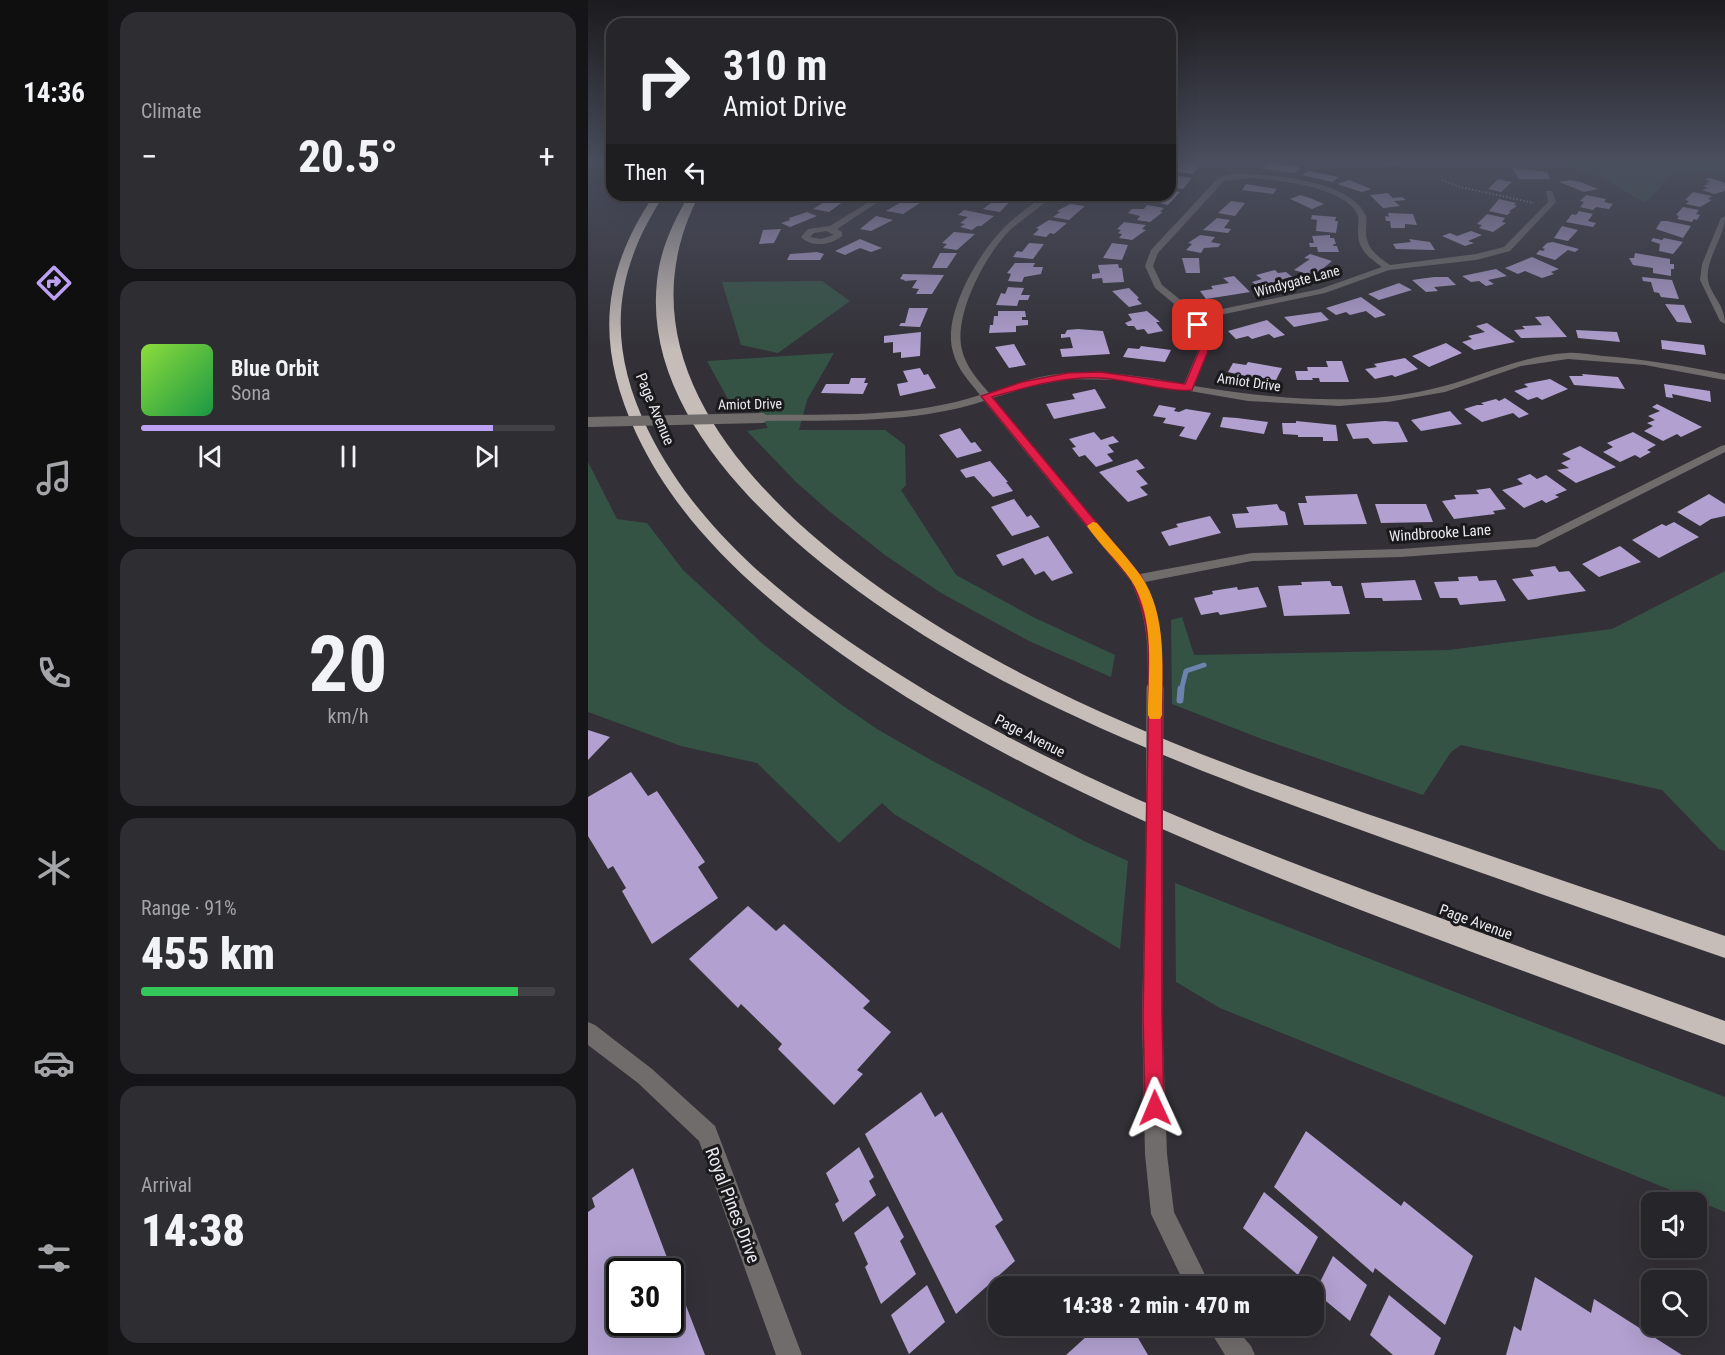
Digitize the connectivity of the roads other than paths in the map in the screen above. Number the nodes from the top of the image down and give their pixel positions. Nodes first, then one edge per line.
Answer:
1 (641, 223) edge
2 (679, 223) edge
3 (841, 223) edge
4 (1014, 223) edge
5 (1181, 223) edge
6 (1362, 223) edge
7 (1532, 223) edge
8 (1723, 223) edge
9 (832, 229) dead end
10 (1388, 268) junction
11 (1196, 318) junction
12 (1725, 321) edge
13 (1725, 377) edge
14 (1188, 388) junction
15 (986, 396) junction
16 (588, 422) edge
17 (1725, 448) edge
18 (1137, 579) junction
19 (1725, 946) edge
20 (588, 1032) edge
21 (1725, 1033) edge
22 (1194, 1276) edge
23 (1226, 1336) edge
24 (789, 1355) edge
25 (1242, 1355) edge

1 - 21 highway, Page Avenue
2 - 19 highway
3 - 9 street
4 - 15 street
5 - 11 street
6 - 10 street
7 - 10 street, Windygate Lane
8 - 12 street
10 - 11 street, Windygate Lane
11 - 14 street
13 - 14 street, Amiot Drive
14 - 15 street, Amiot Drive
15 - 16 street, Amiot Drive, bridge
15 - 18 street
17 - 18 street, Windbrooke Lane
18 - 22 street, bridge
20 - 24 street, Royal Pines Drive
23 - 25 street

